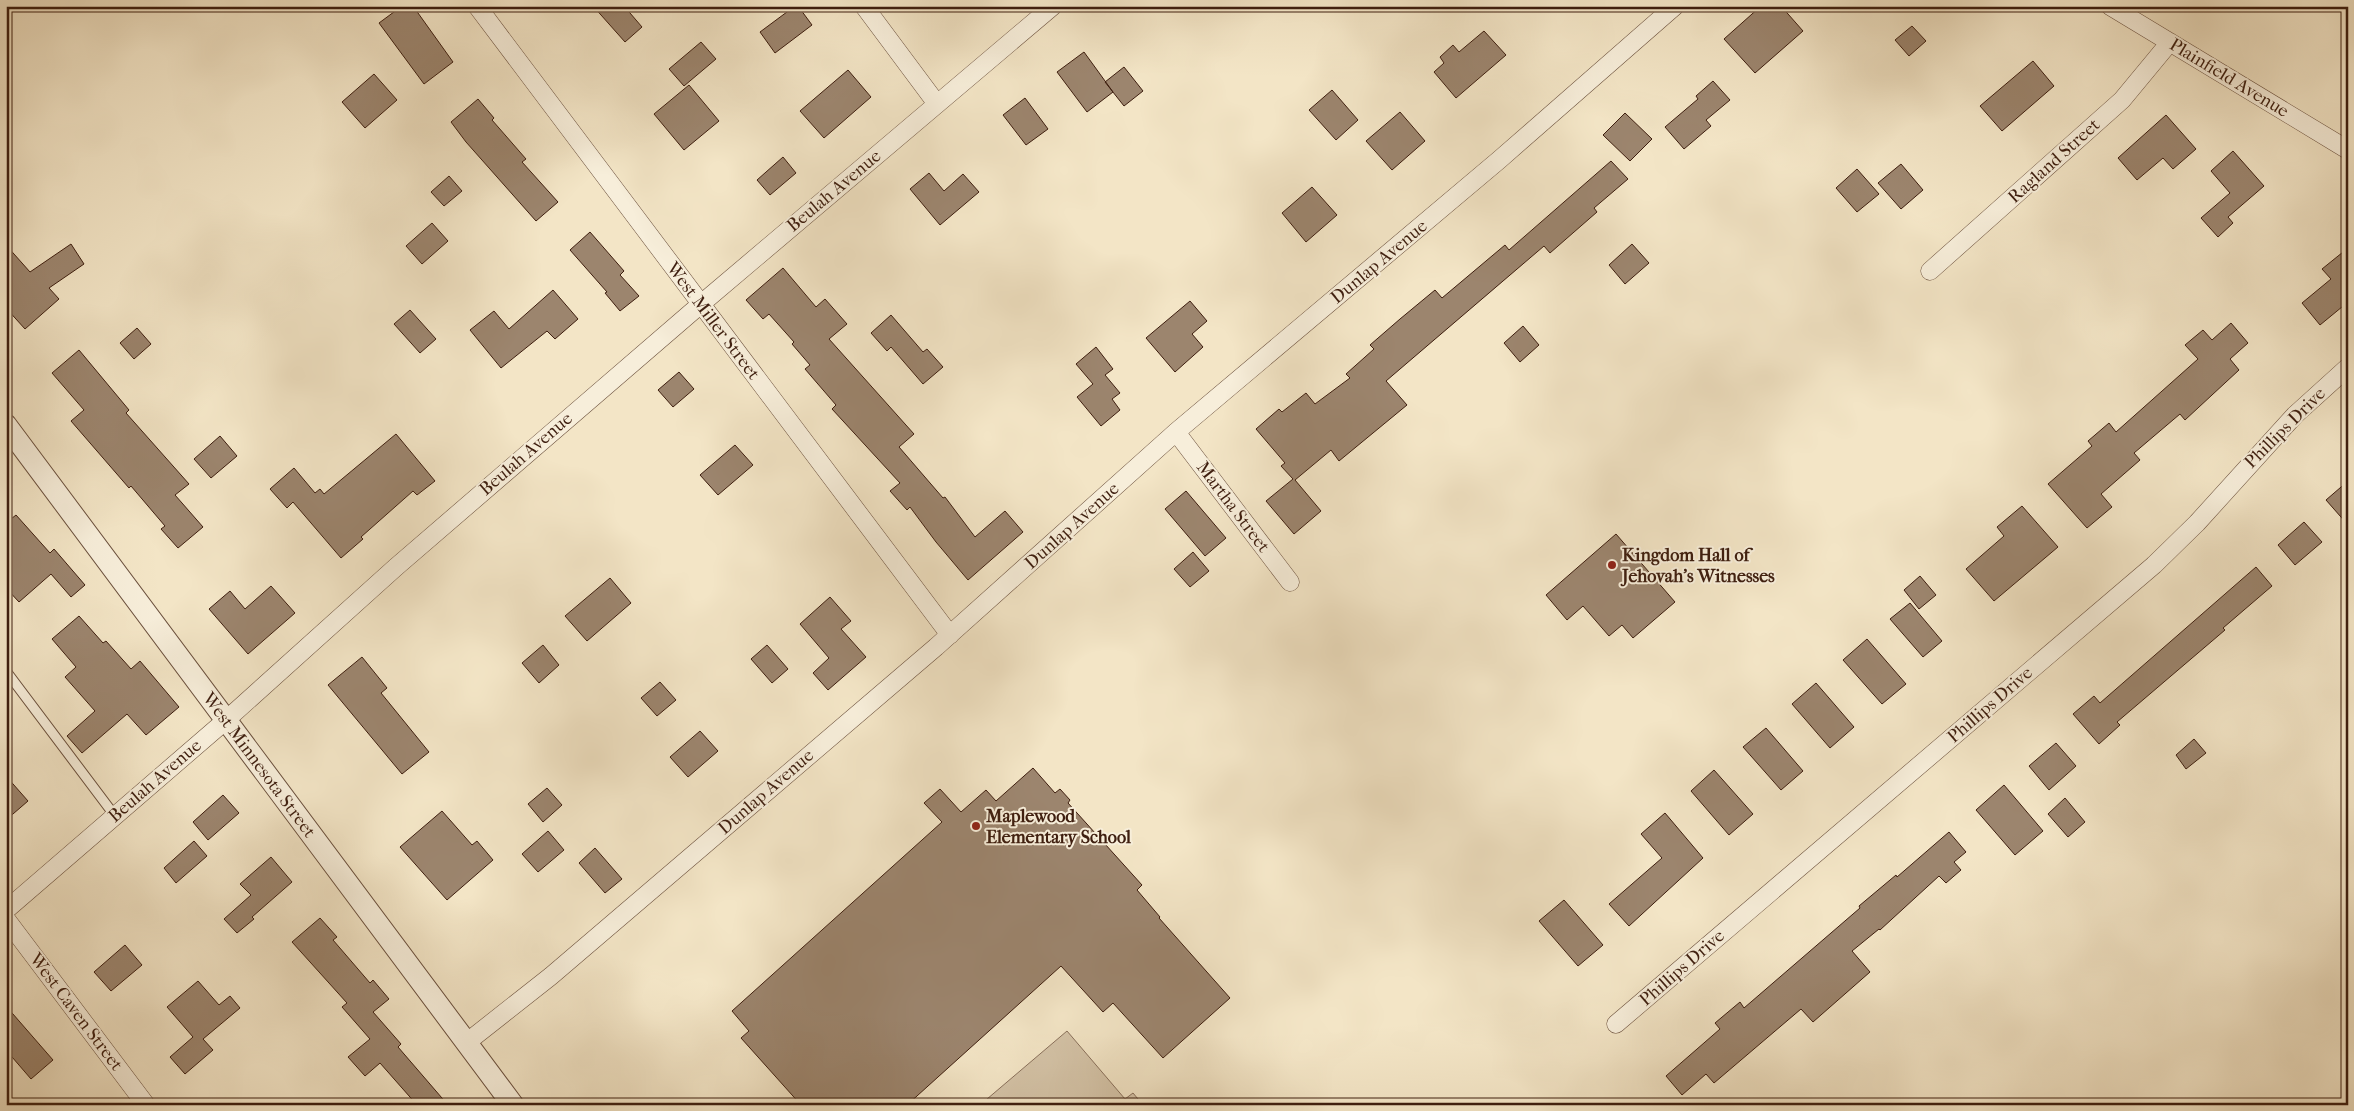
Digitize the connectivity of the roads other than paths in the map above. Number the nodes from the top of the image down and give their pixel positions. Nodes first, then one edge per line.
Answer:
1 (478, 6) edge
2 (864, 6) edge
3 (1053, 6) edge
4 (1675, 6) edge
5 (2110, 6) edge
6 (2170, 42) junction
7 (937, 104) junction
8 (2348, 150) edge
9 (1930, 271) dead end
10 (700, 304) junction
11 (2348, 368) edge
12 (6, 425) edge
13 (1176, 432) junction
14 (1290, 582) dead end
15 (950, 635) junction
16 (6, 671) edge
17 (225, 721) junction
18 (115, 816) junction
19 (6, 910) edge
20 (6, 919) edge
21 (1616, 1024) dead end
22 (466, 1043) junction
23 (146, 1105) edge
24 (513, 1105) edge

1 - 10 street, West Miller Street
2 - 7 street
3 - 7 street, Beulah Avenue
4 - 13 street, Dunlap Avenue
5 - 6 street, Plainfield Avenue
6 - 8 street, Plainfield Avenue
6 - 9 street, Ragland Street
7 - 10 street, Beulah Avenue
10 - 15 street, West Miller Street
10 - 17 street, Beulah Avenue
11 - 21 street, Phillips Drive
12 - 17 street, West Minnesota Street
13 - 14 street, Martha Street
13 - 15 street, Dunlap Avenue
15 - 22 street, Dunlap Avenue
16 - 18 lane
17 - 18 street, Beulah Avenue
17 - 22 street, West Minnesota Street
18 - 19 street, Beulah Avenue
20 - 23 street, West Caven Street
22 - 24 street, West Minnesota Street

